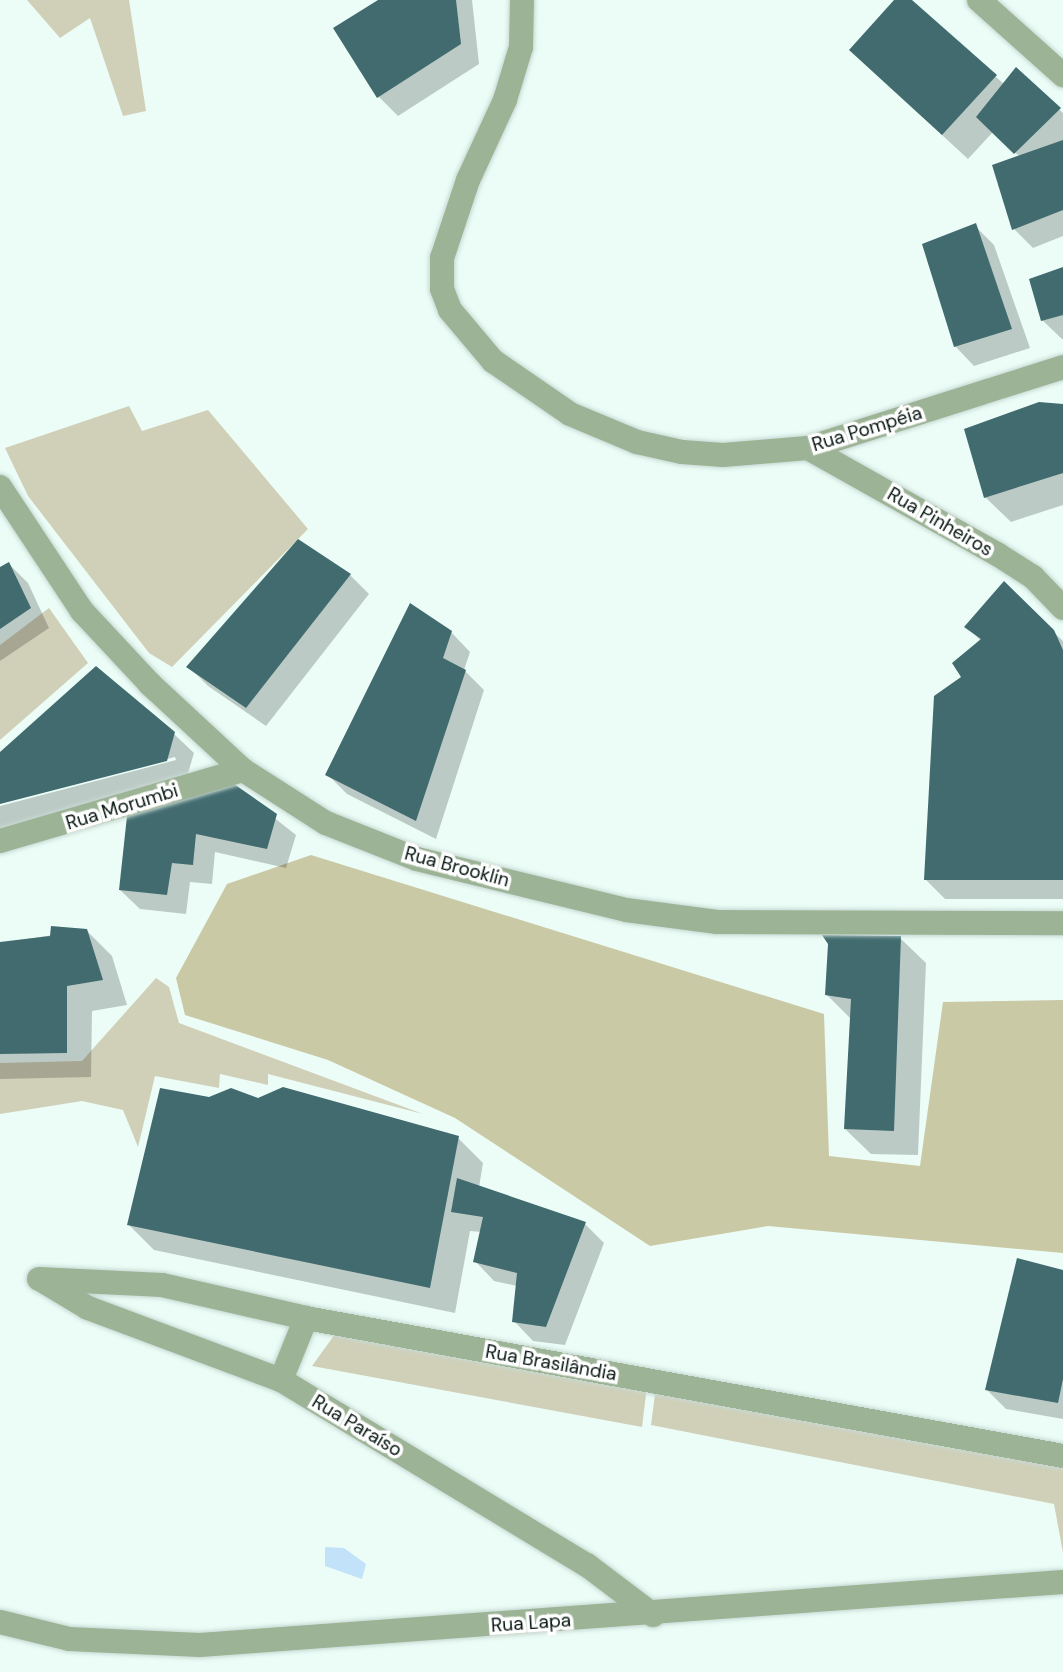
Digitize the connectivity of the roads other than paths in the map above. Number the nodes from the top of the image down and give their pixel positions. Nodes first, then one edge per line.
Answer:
1 (522, 0) edge
2 (979, 0) edge
3 (1063, 75) edge
4 (1063, 368) edge
5 (808, 448) junction
6 (0, 487) edge
7 (1063, 608) edge
8 (243, 771) junction
9 (0, 841) edge
10 (1063, 923) edge
11 (39, 1279) joint
12 (306, 1318) junction
13 (281, 1380) junction
14 (1063, 1456) edge
15 (1063, 1582) edge
16 (653, 1615) junction
17 (0, 1622) edge

1 - 5 street, Rua Pompéia
2 - 3 street
4 - 5 street, Rua Pompéia
5 - 7 street, Rua Pinheiros
6 - 8 street, Rua Brooklin
8 - 9 street, Rua Morumbi
8 - 10 street, Rua Brooklin
11 - 12 street, Rua Brasilândia
11 - 13 street, Rua Paraíso
12 - 13 street
12 - 14 street, Rua Brasilândia
13 - 16 street, Rua Paraíso
15 - 16 street, Rua Lapa
16 - 17 street, Rua Lapa

